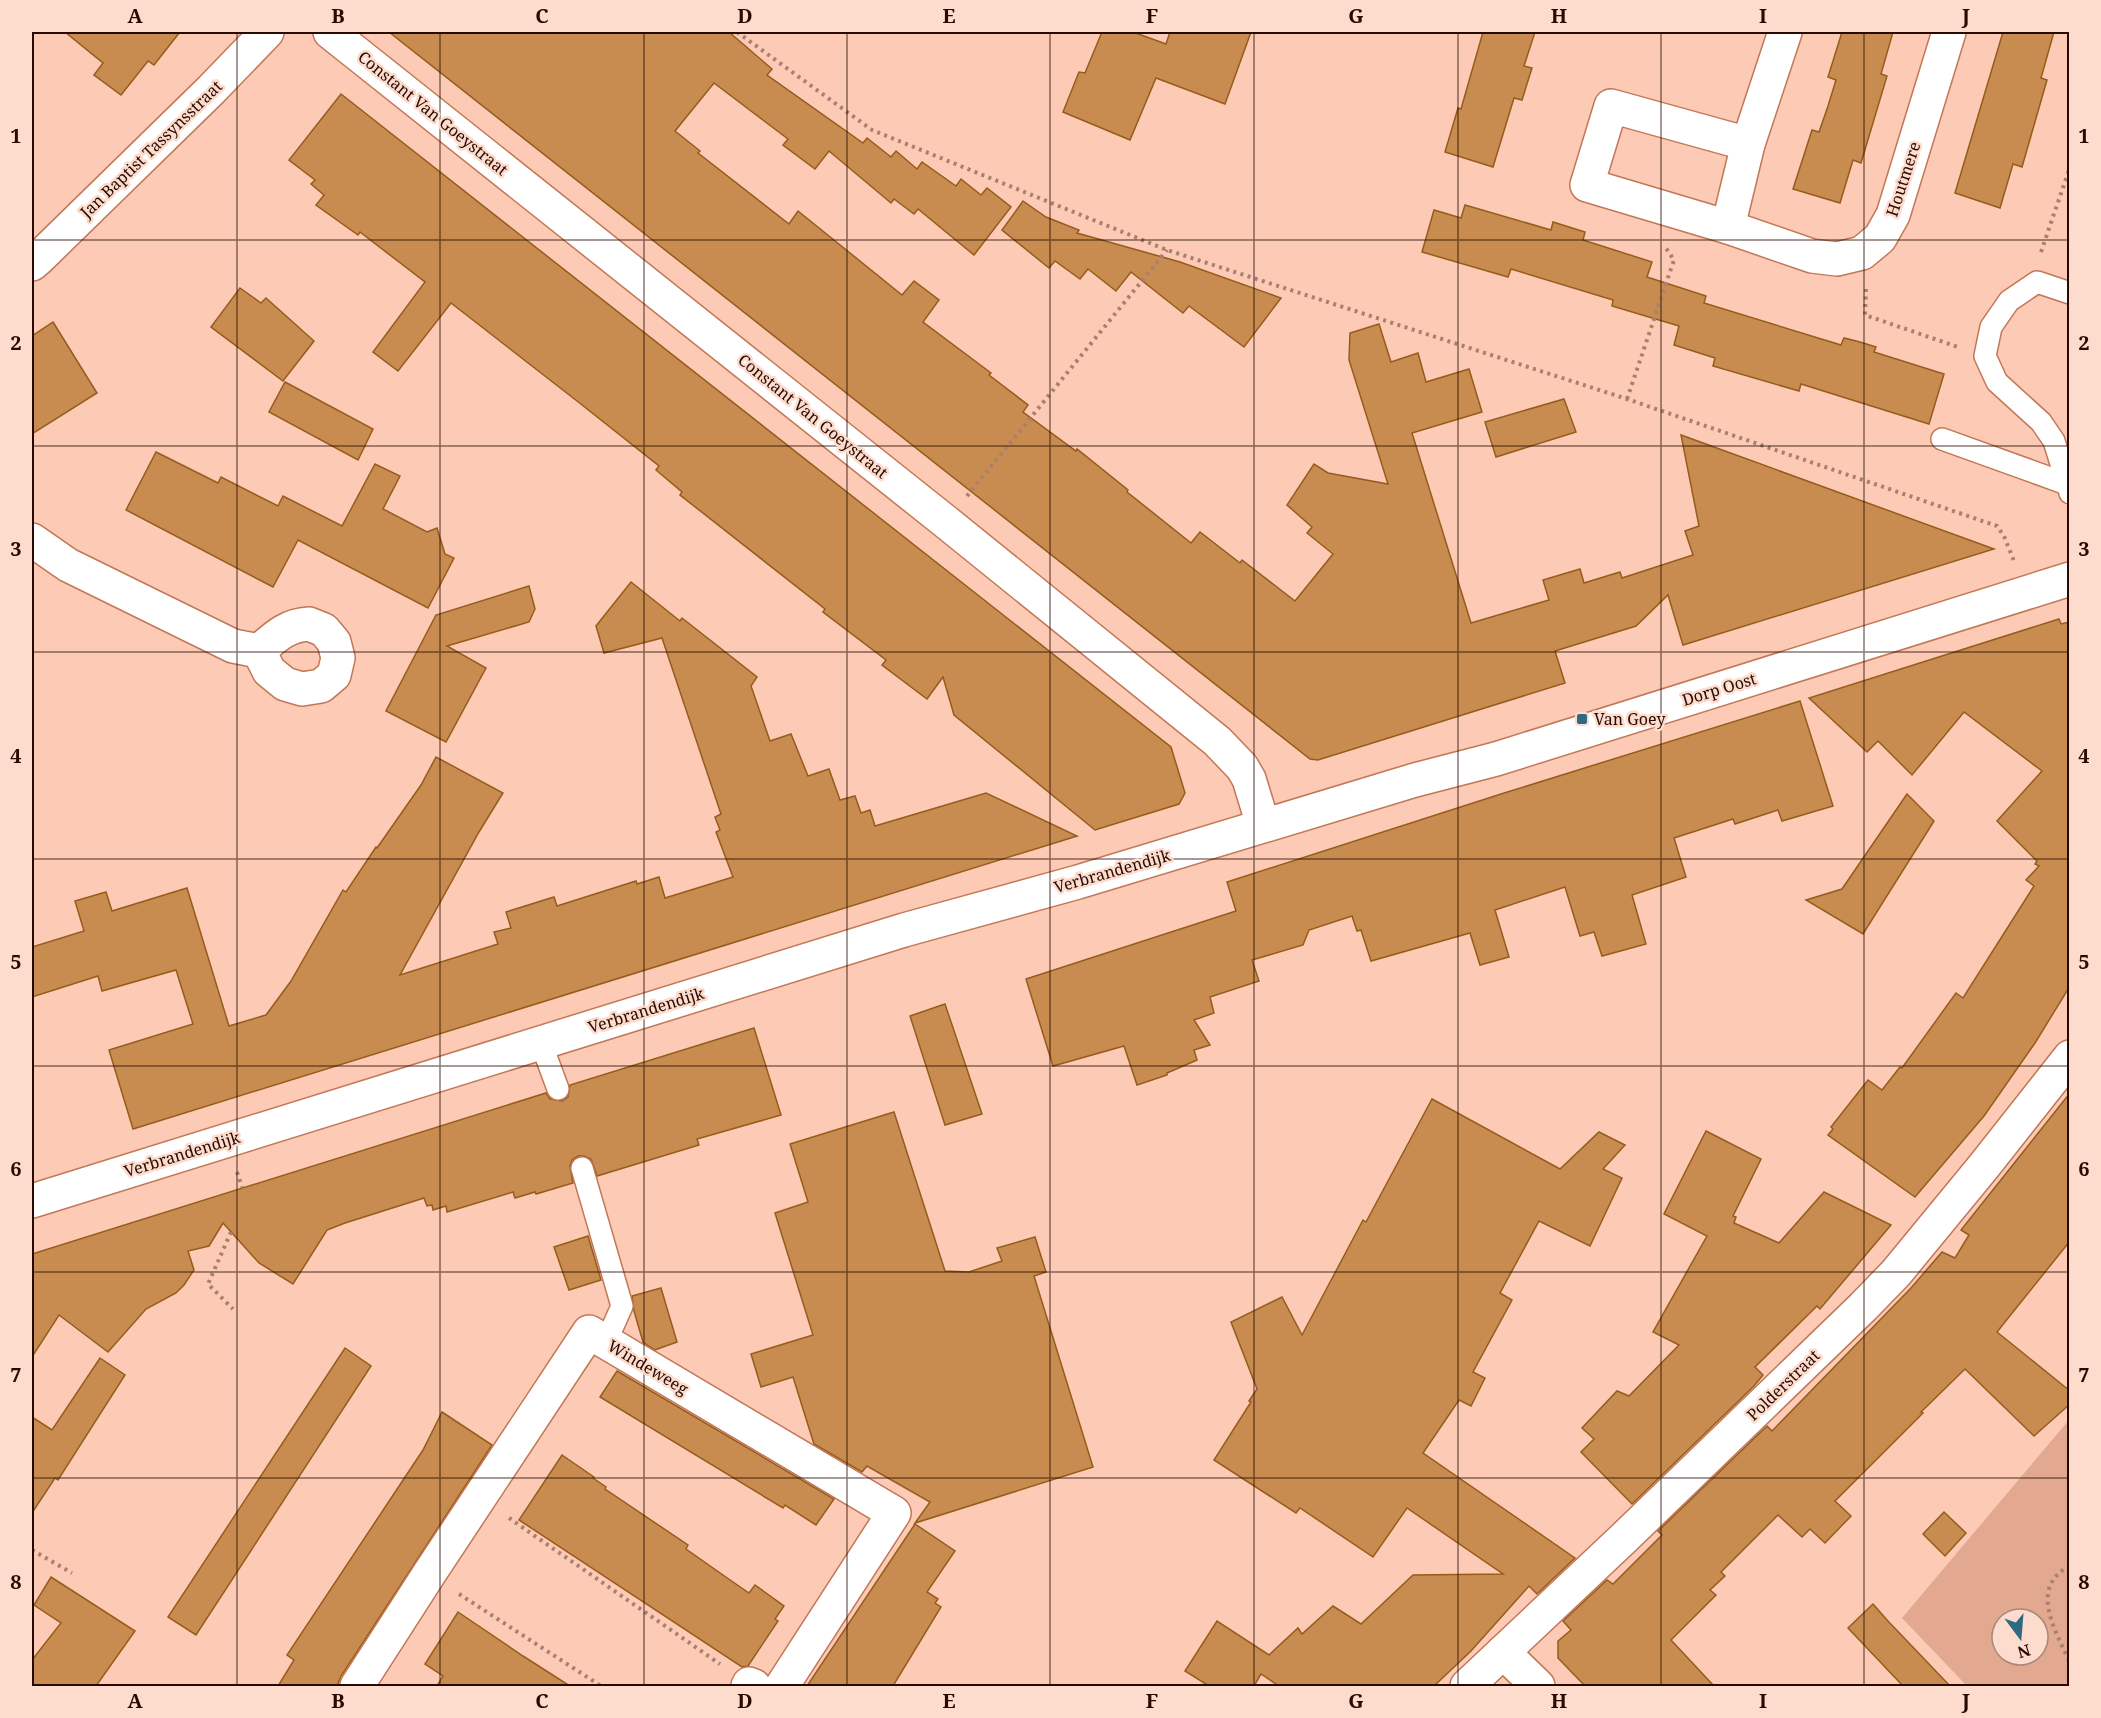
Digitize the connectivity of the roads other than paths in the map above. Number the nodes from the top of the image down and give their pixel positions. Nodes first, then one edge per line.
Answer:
1 (267, 32) edge
2 (330, 32) edge
3 (1785, 32) edge
4 (1949, 32) edge
5 (1748, 144) junction
6 (1728, 227) junction
7 (32, 264) edge
8 (2070, 293) edge
9 (1942, 439) dead end
10 (2068, 488) edge
11 (32, 540) edge
12 (2070, 579) edge
13 (259, 651) dead end
14 (1263, 825) junction
15 (541, 1043) junction
16 (2070, 1057) edge
17 (558, 1089) dead end
18 (582, 1168) dead end
19 (32, 1201) edge
20 (606, 1342) junction
21 (1503, 1652) junction
22 (357, 1686) edge
23 (782, 1686) edge
24 (1467, 1686) edge
25 (1538, 1686) edge

1 - 7 street, Jan Baptist Tassynsstraat
2 - 14 street, Constant Van Goeystraat
3 - 5 street
4 - 6 street, Houtmere
5 - 6 street
5 - 6 street
8 - 10 lane
9 - 10 lane
11 - 13 street
12 - 14 street, Dorp Oost
14 - 15 street, Verbrandendijk
15 - 17 lane
15 - 19 street, Verbrandendijk
16 - 21 street, Polderstraat
18 - 20 lane
20 - 22 street, Windeweeg
20 - 23 street, Windeweeg
21 - 24 street, Polderstraat
21 - 25 street

